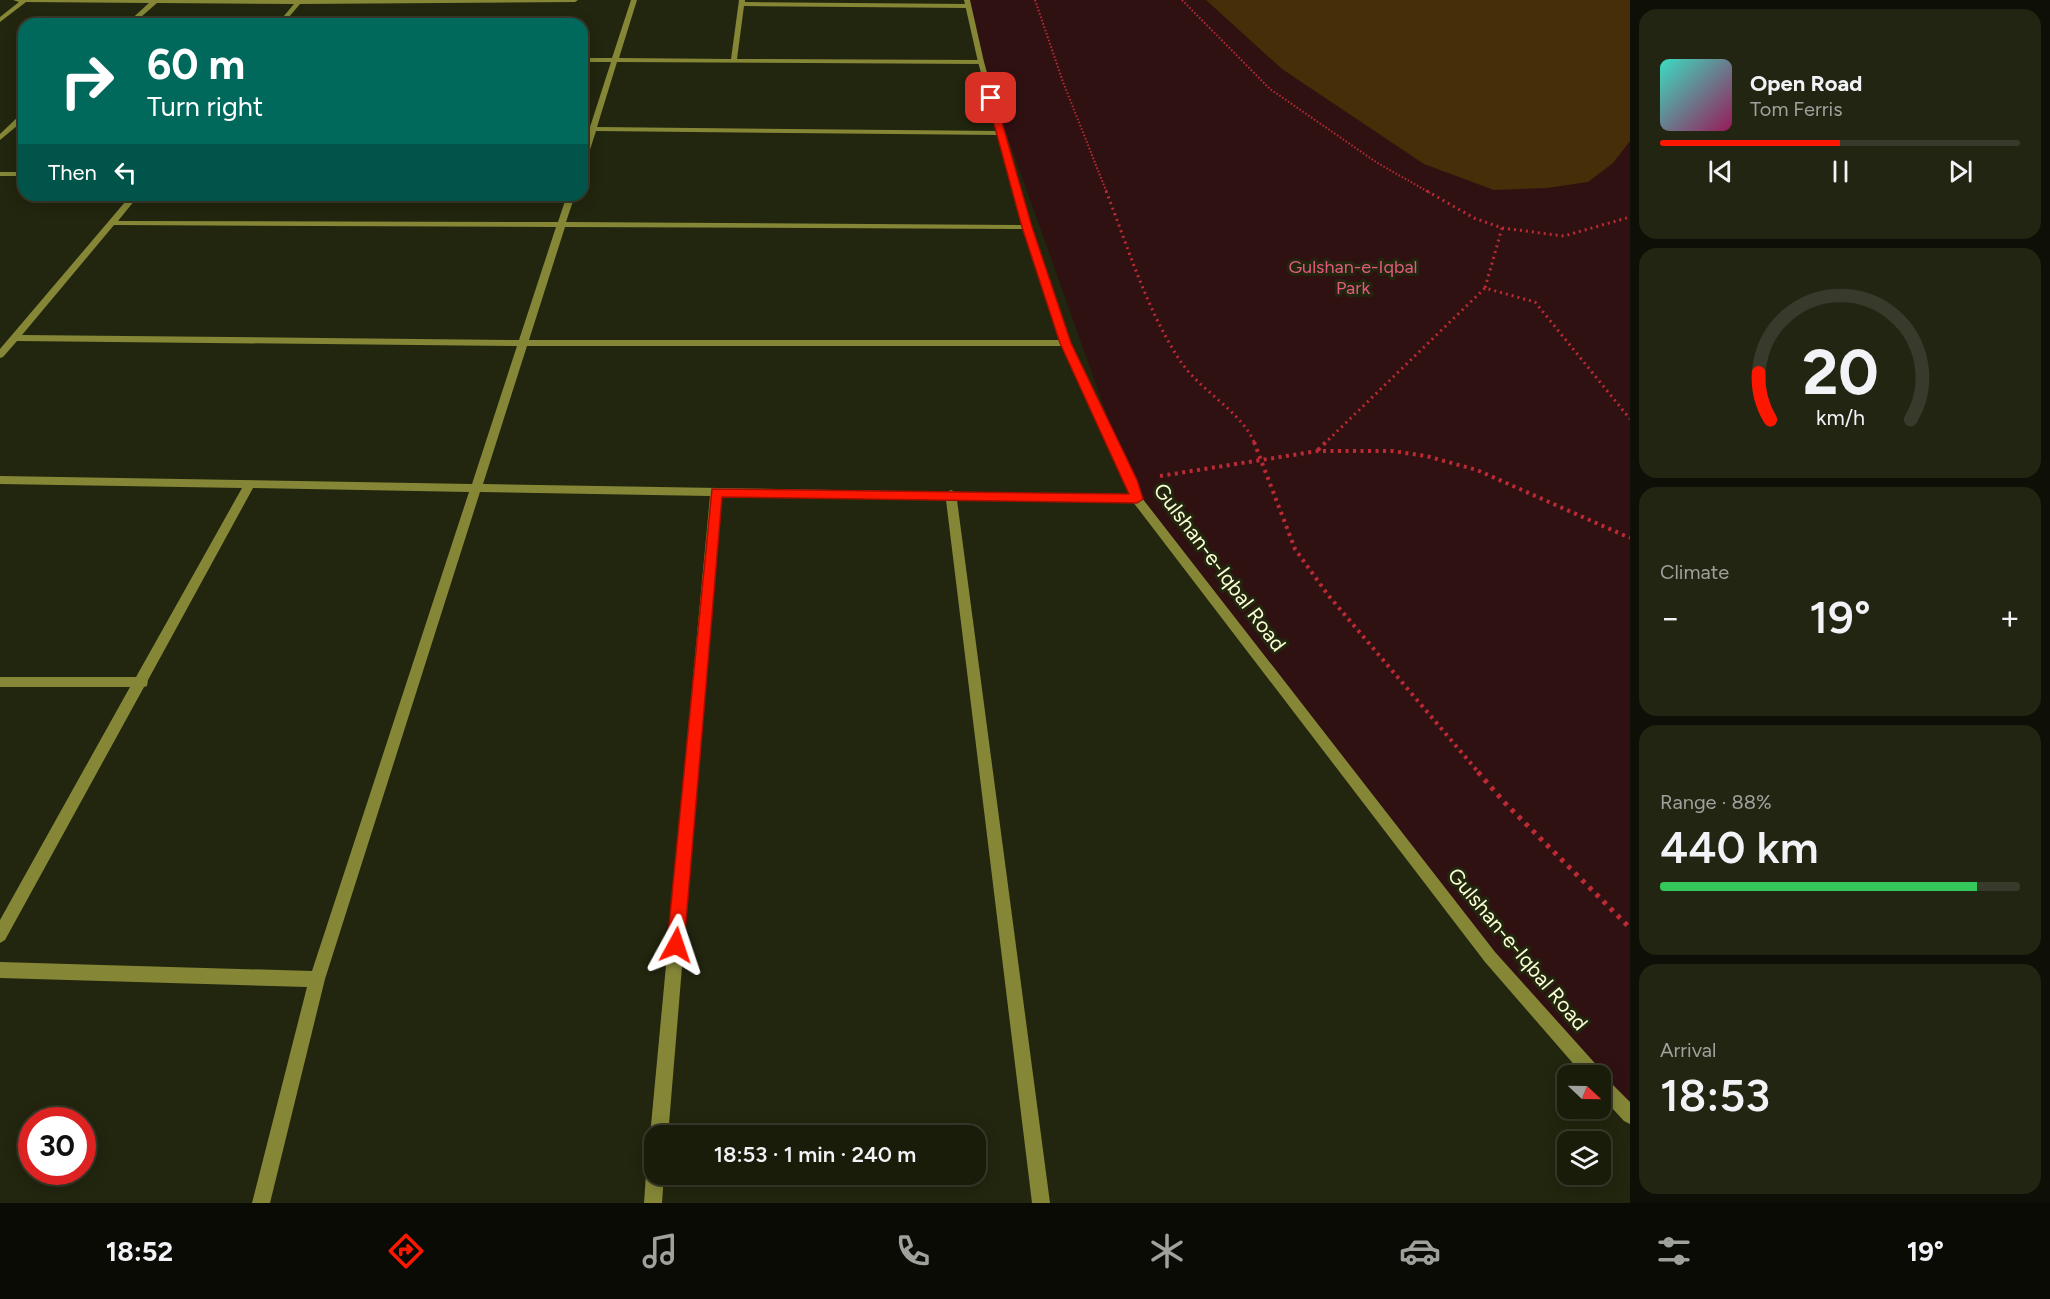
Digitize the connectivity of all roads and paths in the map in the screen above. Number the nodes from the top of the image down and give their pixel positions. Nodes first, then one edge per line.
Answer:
1 (16, 0) edge
2 (25, 0) edge
3 (575, 0) edge
4 (634, 0) edge
5 (1035, 0) edge
6 (1182, 0) edge
7 (155, 1) edge
8 (299, 1) edge
9 (742, 2) edge
10 (967, 3) edge
11 (136, 18) edge
12 (285, 18) edge
13 (0, 20) edge
14 (615, 59) junction
15 (588, 60) edge
16 (734, 60) junction
17 (981, 62) junction
18 (18, 122) edge
19 (588, 129) edge
20 (593, 129) junction
21 (1001, 133) junction
22 (0, 138) edge
23 (588, 144) edge
24 (0, 174) edge
25 (18, 174) edge
26 (130, 201) edge
27 (569, 201) edge
28 (1630, 217) edge
29 (111, 223) junction
30 (562, 224) junction
31 (1027, 227) junction
32 (1502, 228) junction
33 (1485, 288) junction
34 (14, 338) junction
35 (524, 343) junction
36 (1065, 343) junction
37 (0, 355) edge
38 (1630, 419) edge
39 (1318, 451) junction
40 (1263, 461) junction
41 (0, 480) edge
42 (1130, 480) junction
43 (249, 485) junction
44 (475, 490) junction
45 (716, 492) junction
46 (951, 494) junction
47 (1137, 499) junction
48 (1630, 538) edge
49 (0, 682) edge
50 (141, 682) junction
51 (1630, 928) edge
52 (0, 935) edge
53 (0, 970) edge
54 (317, 979) junction
55 (1585, 1065) edge
56 (1611, 1094) edge
57 (1630, 1115) edge
58 (660, 1125) edge
59 (654, 1185) edge
60 (261, 1203) edge
61 (652, 1203) edge
62 (1041, 1203) edge

1 - 2 street
2 - 7 street
2 - 13 street
3 - 8 street
4 - 14 street
5 - 40 path
6 - 32 path
7 - 8 street
7 - 11 street
8 - 12 street
9 - 10 street
9 - 16 street
10 - 17 street, Gulshan-e-Iqbal Road
14 - 15 street
14 - 16 street
14 - 20 street
16 - 17 street
17 - 21 street, Gulshan-e-Iqbal Road
18 - 22 street
19 - 20 street
20 - 21 street
20 - 23 street
21 - 31 street, Gulshan-e-Iqbal Road
24 - 25 street
26 - 29 street
27 - 30 street
28 - 32 path
29 - 30 street
29 - 34 street
30 - 31 street
30 - 35 street
31 - 36 street, Gulshan-e-Iqbal Road
32 - 33 path
33 - 38 path
33 - 39 path
34 - 35 street
34 - 37 street
35 - 36 street
35 - 44 street
36 - 42 street, Gulshan-e-Iqbal Road
39 - 40 path
39 - 48 path
40 - 42 path
40 - 51 path
41 - 43 street
42 - 47 street, Gulshan-e-Iqbal Road
43 - 44 street
43 - 50 street
44 - 45 street
44 - 54 street
45 - 46 street
45 - 58 street
46 - 47 street
46 - 62 street
47 - 55 street, Gulshan-e-Iqbal Road
49 - 50 street
50 - 52 street
53 - 54 street
54 - 60 street
56 - 57 street
59 - 61 street

